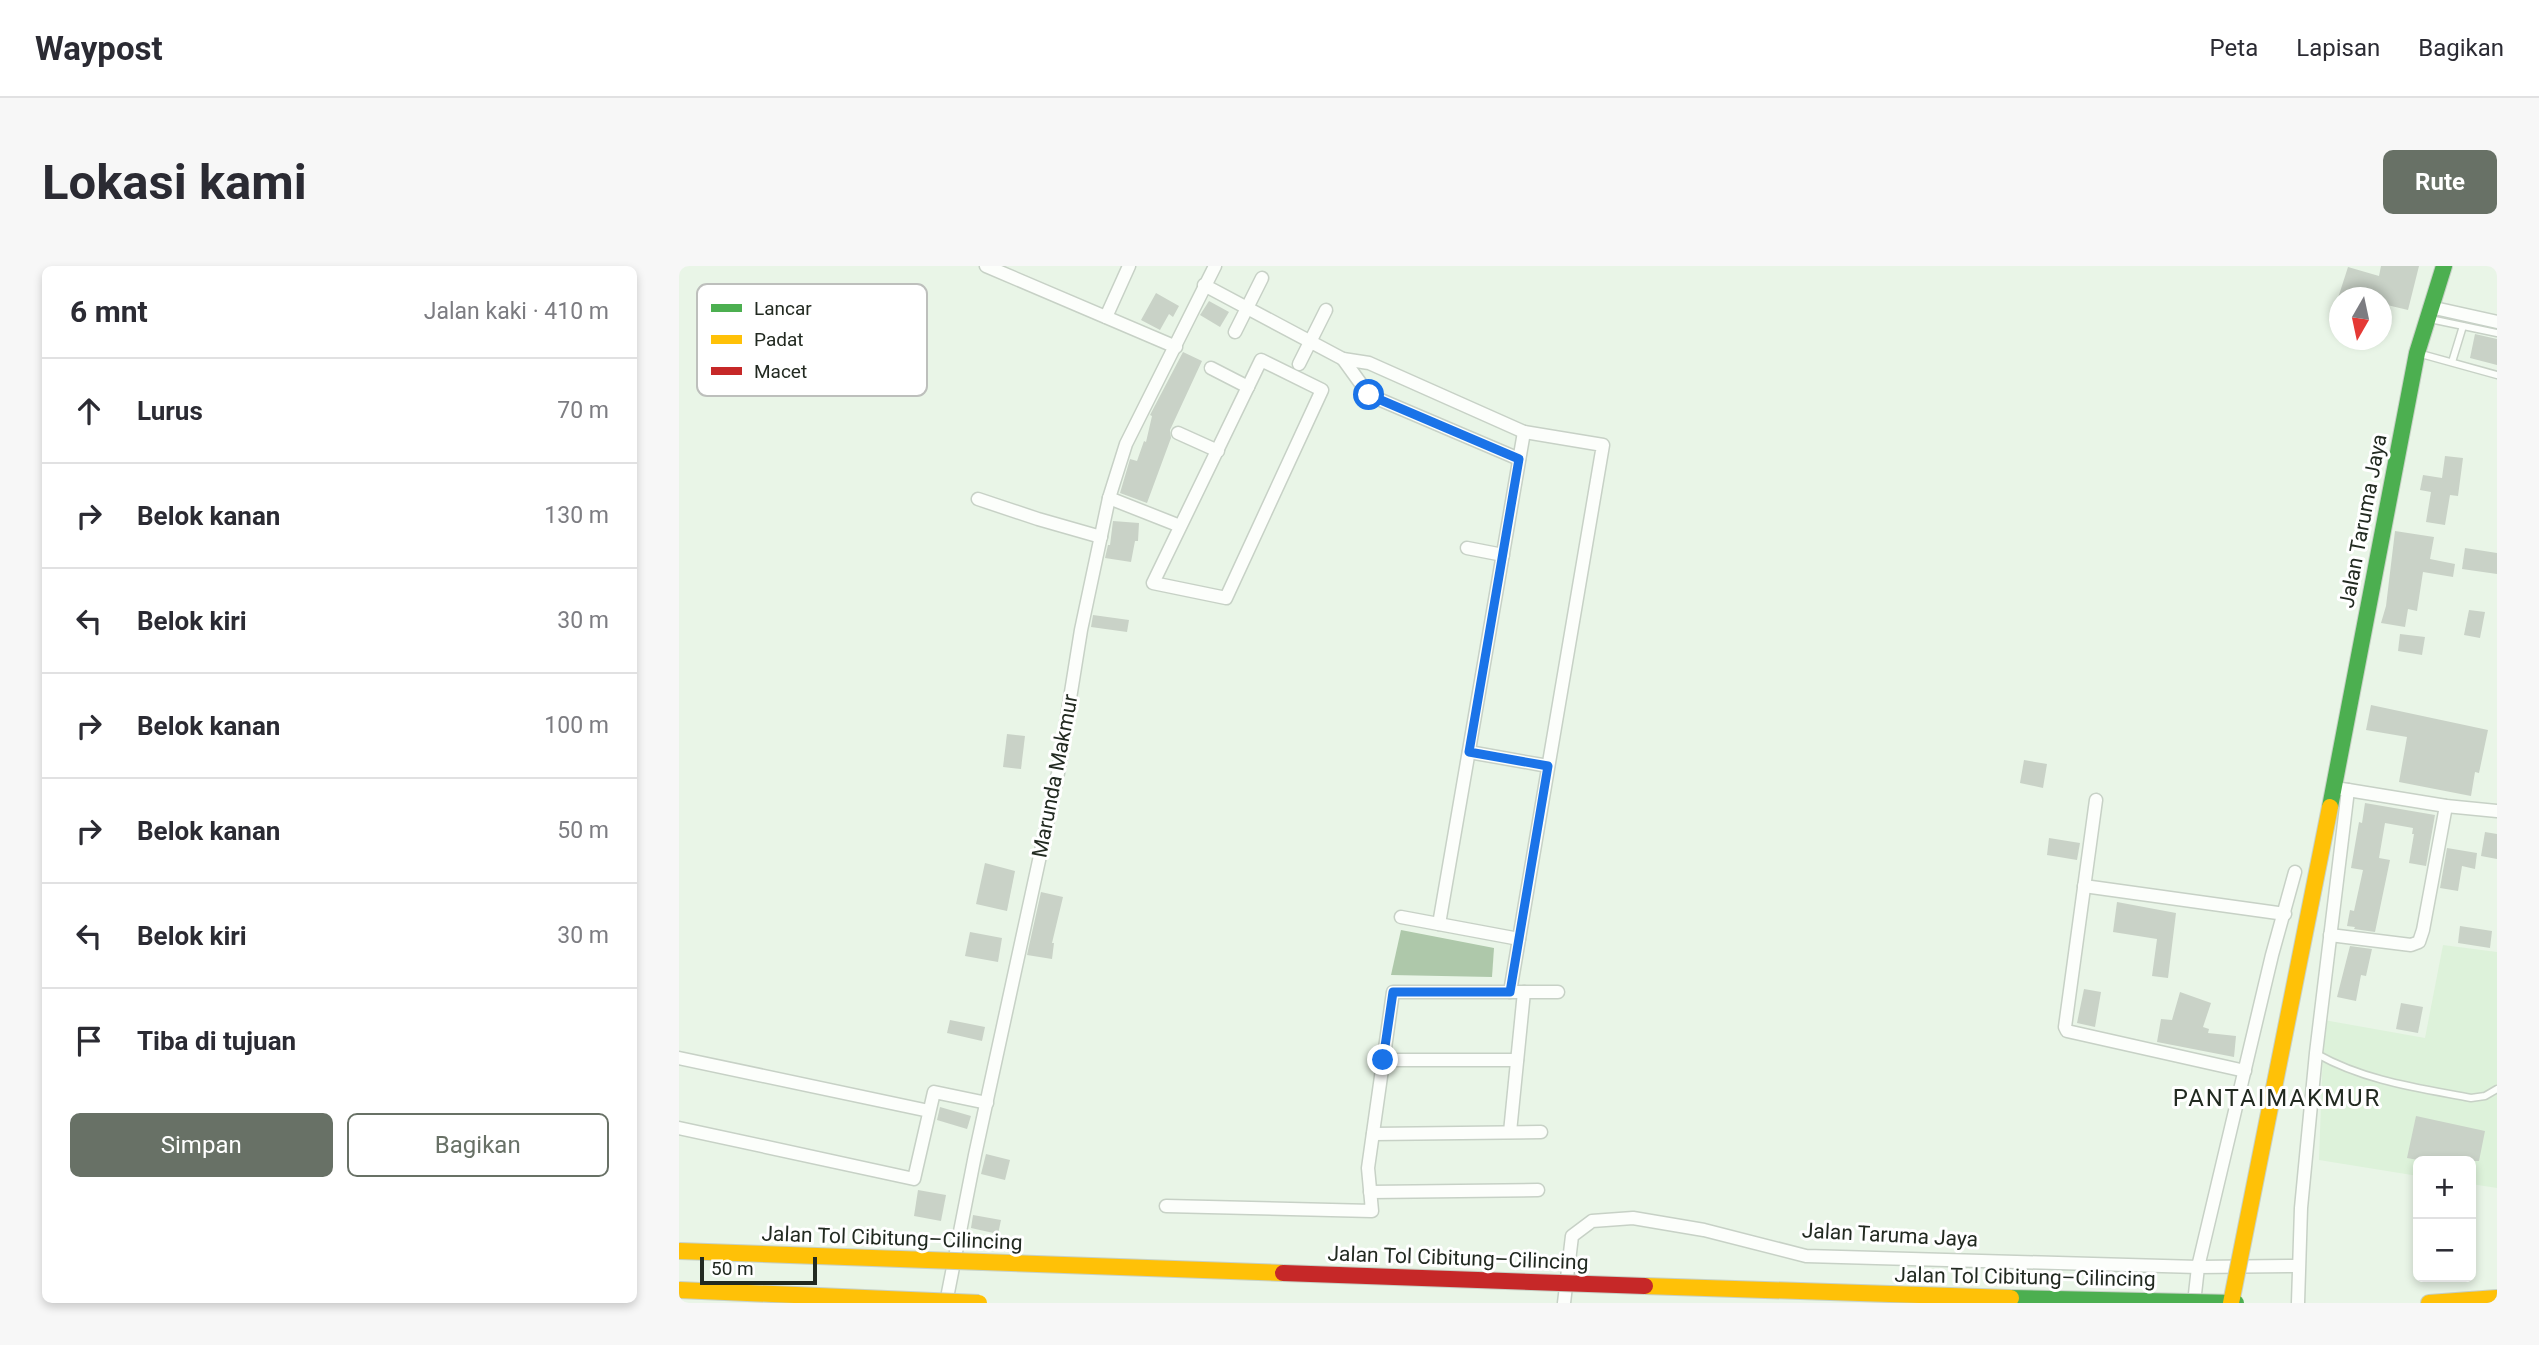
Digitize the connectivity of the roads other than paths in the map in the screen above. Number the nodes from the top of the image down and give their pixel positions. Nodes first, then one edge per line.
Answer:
1 (986, 266) edge
2 (1129, 266) edge
3 (1215, 266) edge
4 (2444, 266) edge
5 (1262, 278) dead end
6 (1204, 285) junction
7 (1247, 308) junction
8 (1326, 310) dead end
9 (2428, 313) junction
10 (1106, 317) junction
11 (2497, 322) edge
12 (2463, 326) junction
13 (1235, 332) dead end
14 (2497, 333) edge
15 (1310, 341) junction
16 (1176, 347) junction
17 (2417, 353) junction
18 (1343, 359) junction
19 (2452, 362) junction
20 (1299, 364) dead end
21 (1211, 368) dead end
22 (2497, 375) edge
23 (1248, 387) junction
24 (1524, 432) junction
25 (1178, 433) dead end
26 (1218, 451) junction
27 (1519, 459) junction
28 (1109, 498) junction
29 (978, 499) dead end
30 (1180, 526) junction
31 (1101, 537) junction
32 (1467, 548) dead end
33 (1503, 555) junction
34 (1469, 752) junction
35 (1548, 766) junction
36 (2341, 789) junction
37 (2096, 800) dead end
38 (2447, 806) junction
39 (2497, 811) edge
40 (2295, 872) dead end
41 (2084, 886) junction
42 (2285, 914) junction
43 (1401, 917) dead end
44 (1439, 924) junction
45 (2330, 935) junction
46 (1519, 939) junction
47 (1510, 992) junction
48 (1524, 992) junction
49 (1558, 992) dead end
50 (2316, 1053) junction
51 (679, 1058) edge
52 (1383, 1060) junction
53 (1517, 1060) junction
54 (2245, 1071) junction
55 (2497, 1089) edge
56 (987, 1102) junction
57 (929, 1111) junction
58 (679, 1128) edge
59 (1510, 1132) junction
60 (1541, 1132) dead end
61 (1373, 1134) junction
62 (1538, 1190) dead end
63 (1370, 1192) junction
64 (1166, 1206) dead end
65 (679, 1251) edge
66 (2198, 1266) junction
67 (2298, 1266) junction
68 (679, 1290) edge
69 (2497, 1298) edge
70 (946, 1303) edge
71 (979, 1303) edge
72 (1564, 1303) edge
73 (2194, 1303) edge
74 (2234, 1303) edge
75 (2298, 1303) edge
76 (2429, 1303) edge

1 - 10 street
2 - 10 street
3 - 6 street, Marunda Makmur
4 - 9 main road, Jalan Taruma Jaya
5 - 7 street
6 - 7 street
6 - 16 street, Marunda Makmur
7 - 13 street
7 - 15 street
8 - 15 street
9 - 11 street
9 - 12 lane
9 - 17 main road, Jalan Taruma Jaya
10 - 16 street
12 - 14 lane
12 - 19 lane
15 - 18 street
15 - 20 street
16 - 28 street, Marunda Makmur
17 - 19 lane
17 - 36 main road, Jalan Taruma Jaya
18 - 24 street
18 - 27 street
19 - 22 lane
21 - 23 street
23 - 26 street
23 - 30 street
24 - 27 street
24 - 35 street
25 - 26 street
26 - 30 street
27 - 33 street
28 - 30 street
28 - 31 street, Marunda Makmur
29 - 31 street
31 - 56 street, Marunda Makmur
32 - 33 street
33 - 34 street
34 - 35 street
34 - 44 street
35 - 46 street
36 - 38 street
36 - 45 street, Jalan Taruma Jaya
36 - 74 main road, Jalan Taruma Jaya, bridge
37 - 41 street
38 - 39 street
38 - 45 street
40 - 42 street
41 - 42 street
41 - 54 street
42 - 54 street
43 - 44 street
44 - 46 street
45 - 50 street, Jalan Taruma Jaya
46 - 47 street
47 - 48 street
47 - 52 street
48 - 49 street
48 - 53 street
50 - 55 lane
50 - 67 street, Jalan Taruma Jaya
51 - 57 street
52 - 53 street
52 - 61 street
53 - 59 street
54 - 66 street
56 - 57 street
56 - 70 street, Marunda Makmur
57 - 58 street
59 - 60 street
59 - 61 street
61 - 63 street
62 - 63 street
63 - 64 street
65 - 74 main road, Jalan Tol Cibitung–Cilincing, bridge
66 - 67 street, Jalan Taruma Jaya
66 - 72 street, Jalan Taruma Jaya
66 - 73 street
67 - 75 street, Jalan Taruma Jaya
68 - 71 main road, bridge
69 - 76 main road

